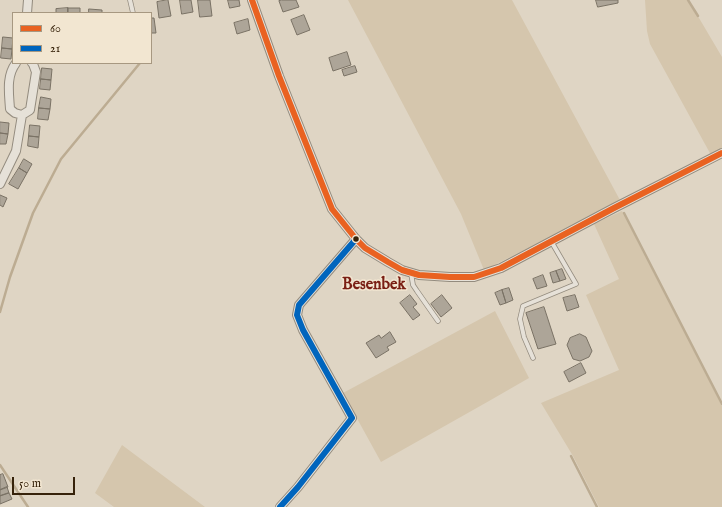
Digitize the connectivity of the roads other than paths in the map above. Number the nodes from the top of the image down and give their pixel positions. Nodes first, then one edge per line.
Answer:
1 (28, 0) edge
2 (130, 0) edge
3 (252, 0) edge
4 (27, 12) edge
5 (132, 12) edge
6 (15, 64) edge
7 (33, 64) edge
8 (22, 115) junction
9 (722, 153) edge
10 (0, 184) edge
11 (356, 239) junction
12 (551, 241) junction
13 (411, 272) junction
14 (438, 321) dead end
15 (533, 358) dead end
16 (280, 507) edge

1 - 4 street
2 - 5 lane
3 - 11 street
6 - 8 street
7 - 8 street
8 - 10 street
9 - 12 street
11 - 13 street
11 - 16 street
12 - 13 street
12 - 15 lane
13 - 14 lane

